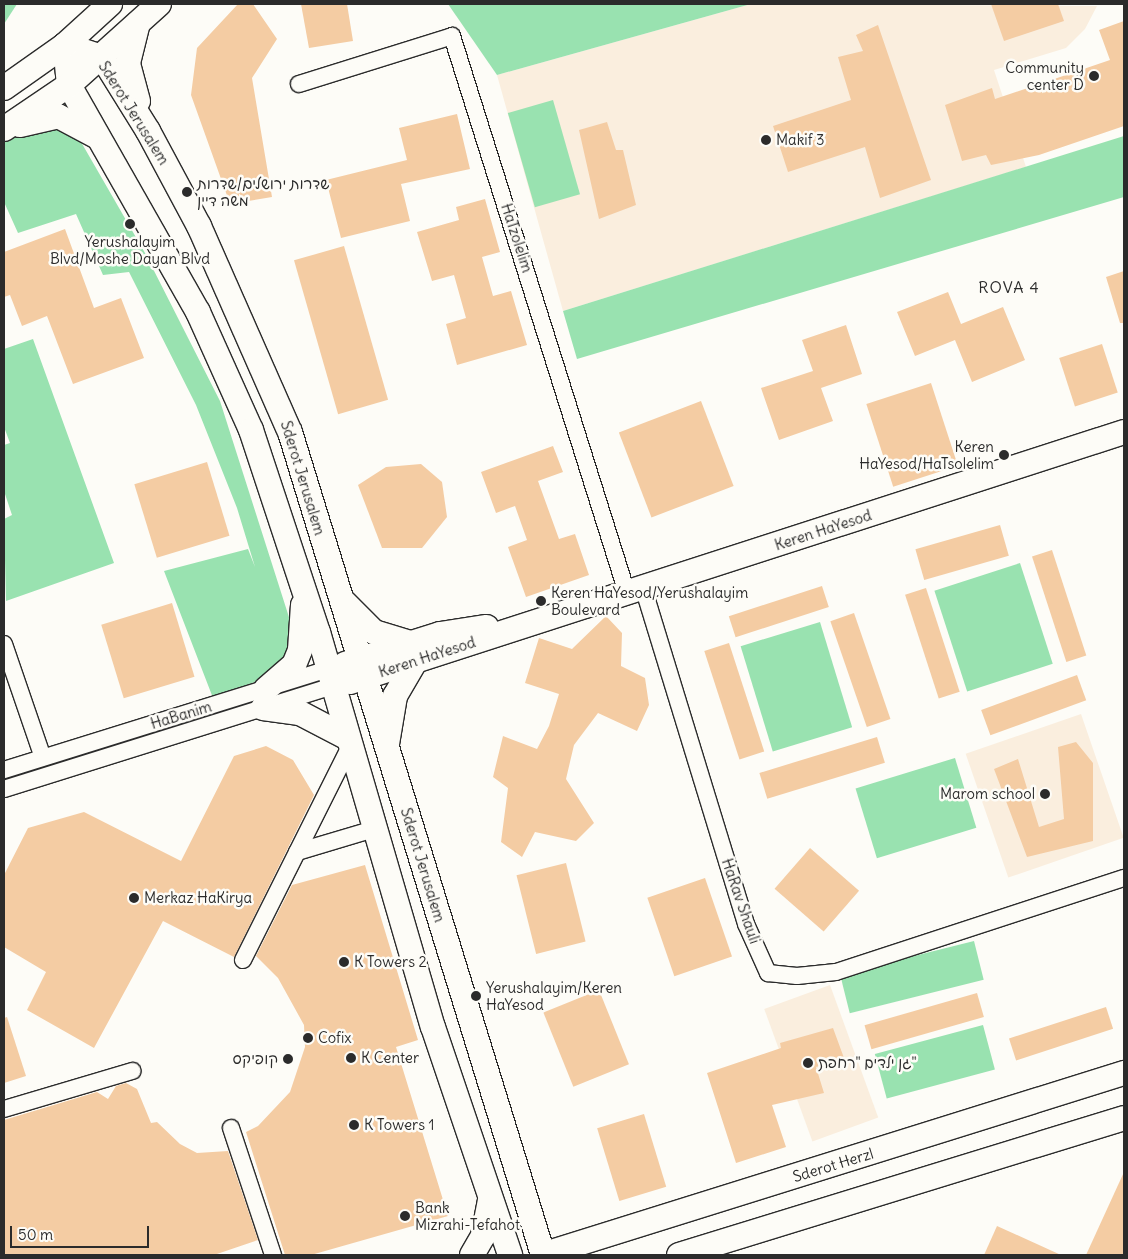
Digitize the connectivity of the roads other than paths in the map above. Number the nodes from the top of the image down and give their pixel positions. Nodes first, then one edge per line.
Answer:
1 (110, 4) edge
2 (159, 4) edge
3 (138, 23) junction
4 (65, 45) junction
5 (102, 57) junction
6 (299, 84) dead end
7 (68, 85) junction
8 (4, 88) edge
9 (4, 130) edge
10 (148, 131) junction
11 (108, 150) junction
12 (1124, 432) edge
13 (303, 586) junction
14 (336, 590) junction
15 (635, 590) junction
16 (4, 644) edge
17 (413, 652) junction
18 (362, 668) junction
19 (331, 678) junction
20 (265, 698) junction
21 (347, 743) junction
22 (386, 748) junction
23 (43, 758) junction
24 (4, 770) edge
25 (4, 789) edge
26 (374, 829) junction
27 (297, 852) junction
28 (1124, 878) edge
29 (243, 960) dead end
30 (132, 1071) dead end
31 (1124, 1074) edge
32 (4, 1109) edge
33 (1124, 1118) edge
34 (231, 1128) dead end
35 (490, 1190) junction
36 (272, 1255) edge
37 (472, 1255) edge
38 (510, 1255) edge
39 (542, 1255) edge
40 (679, 1255) edge

1 - 4 main road
2 - 3 main road
3 - 5 main road
3 - 10 main road
4 - 5 main road, Sderot Jerusalem
4 - 7 main road
4 - 8 main road
5 - 7 main road
5 - 10 main road, Sderot Jerusalem
6 - 15 street, HaTzolelim
7 - 9 main road
7 - 11 main road
9 - 11 main road
10 - 14 main road, Sderot Jerusalem
11 - 13 main road
12 - 15 main road, Keren HaYesod
13 - 19 main road
13 - 20 main road
14 - 17 main road
14 - 18 main road, Sderot Jerusalem
15 - 17 main road, Keren HaYesod
15 - 28 street, HaRav Shauli
16 - 23 street
17 - 18 main road, Keren HaYesod
17 - 22 main road
18 - 19 main road, Keren HaYesod
18 - 22 main road, Sderot Jerusalem
19 - 20 street, HaBanim
19 - 21 main road
20 - 21 main road
20 - 23 street, HaBanim
20 - 25 street, HaBanim
21 - 26 main road
21 - 27 street
22 - 39 main road, Sderot Jerusalem
23 - 24 street, HaBanim
26 - 27 street
26 - 35 main road
27 - 29 street
30 - 32 street
31 - 39 main road, Sderot Herzl
33 - 40 main road
34 - 36 street
35 - 37 main road
35 - 38 main road

